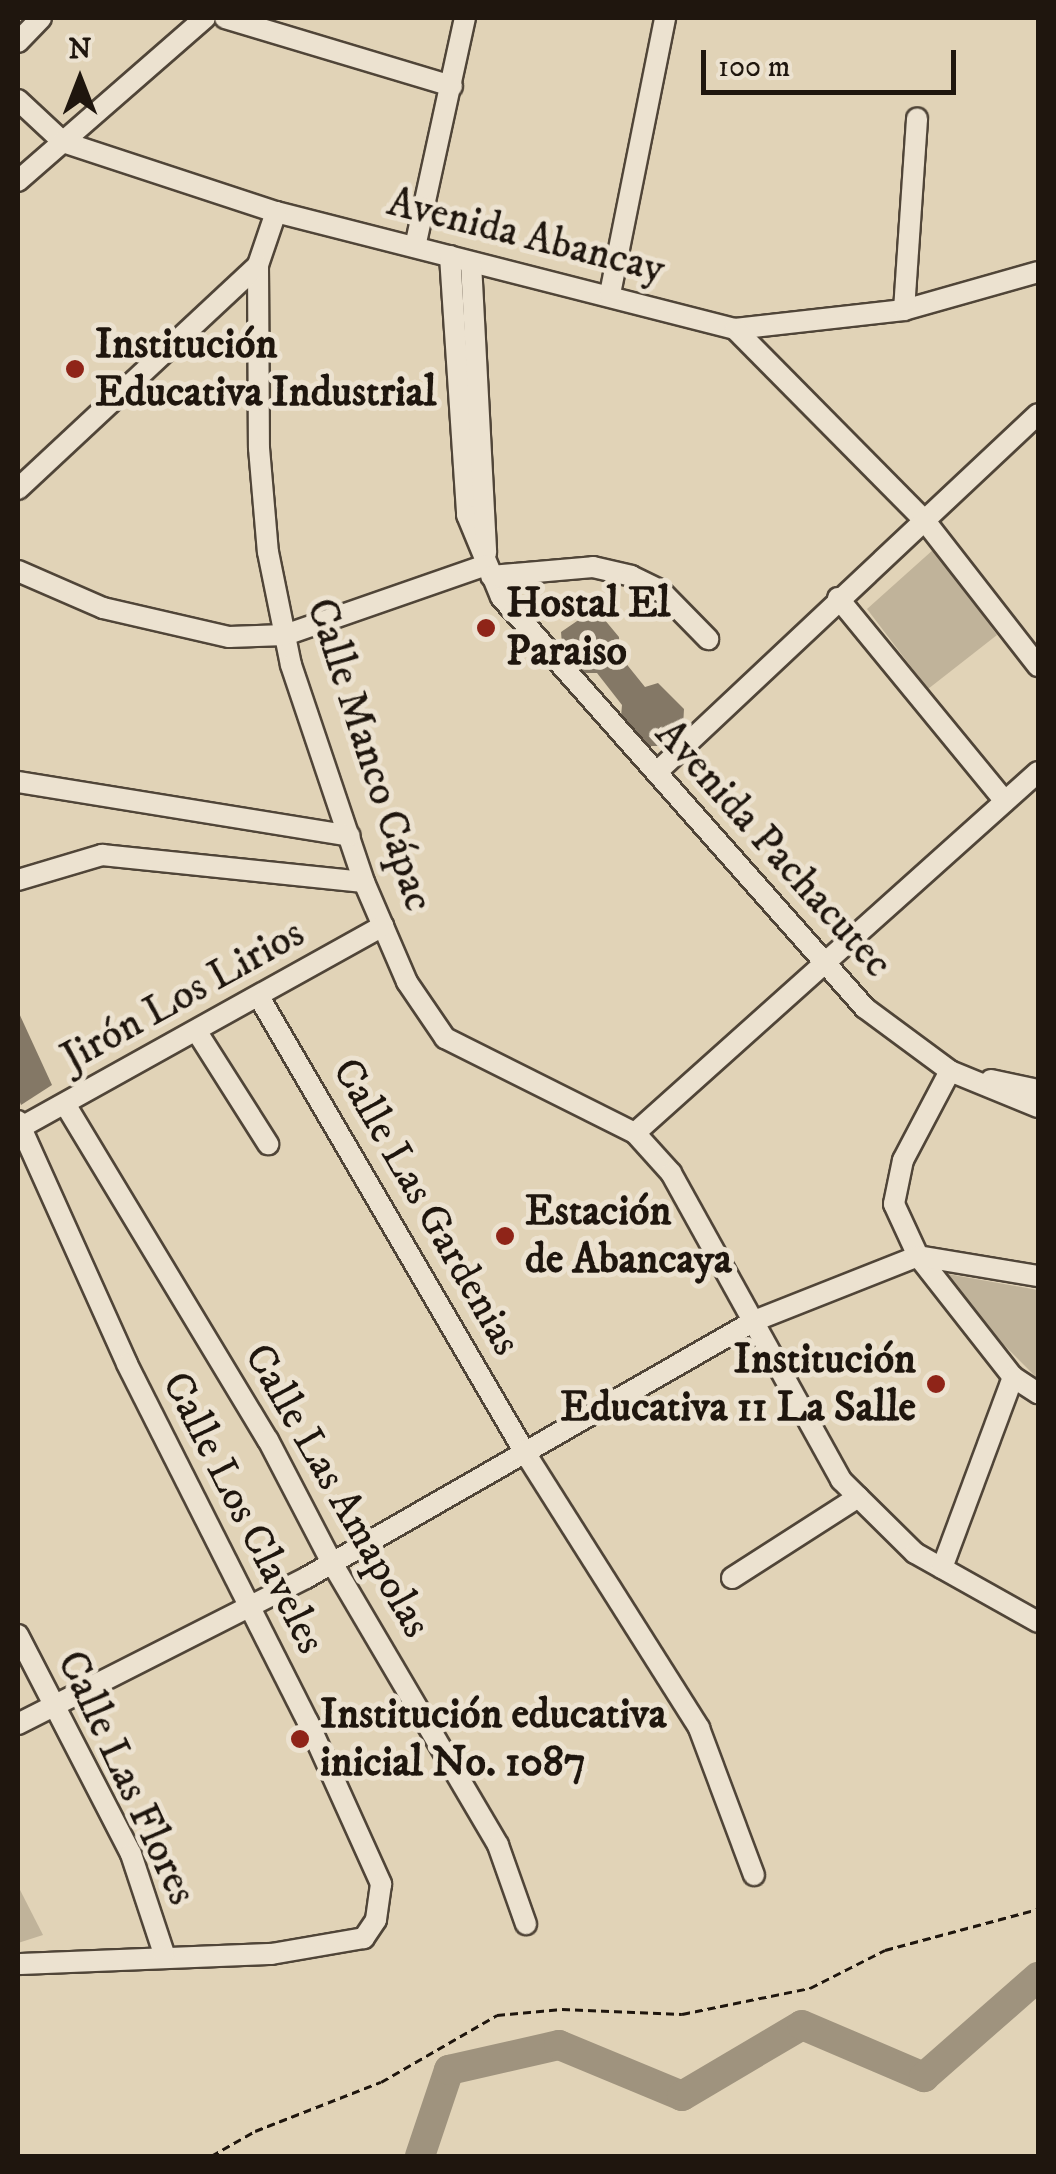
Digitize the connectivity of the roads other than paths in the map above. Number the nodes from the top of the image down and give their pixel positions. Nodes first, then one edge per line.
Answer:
1 (41, 18) edge
2 (205, 18) edge
3 (225, 18) edge
4 (465, 18) edge
5 (665, 18) edge
6 (18, 42) edge
7 (452, 86) junction
8 (18, 100) edge
9 (917, 118) dead end
10 (63, 142) junction
11 (18, 181) edge
12 (276, 212) junction
13 (415, 247) junction
14 (450, 256) junction
15 (471, 262) junction
16 (258, 264) junction
17 (1038, 272) edge
18 (610, 294) junction
19 (904, 310) junction
20 (735, 329) junction
21 (1038, 414) edge
22 (18, 489) edge
23 (924, 520) junction
24 (489, 571) junction
25 (18, 572) edge
26 (838, 598) junction
27 (285, 635) junction
28 (708, 639) dead end
29 (1038, 666) edge
30 (658, 771) junction
31 (1038, 772) edge
32 (18, 782) edge
33 (1005, 801) junction
34 (350, 836) junction
35 (18, 880) edge
36 (364, 882) junction
37 (383, 926) junction
38 (828, 966) junction
39 (259, 997) junction
40 (198, 1032) junction
41 (950, 1071) junction
42 (1038, 1090) edge
43 (65, 1104) junction
44 (1038, 1107) edge
45 (19, 1126) edge
46 (635, 1132) junction
47 (268, 1144) dead end
48 (918, 1256) junction
49 (1038, 1276) edge
50 (754, 1321) junction
51 (1013, 1377) junction
52 (1038, 1393) edge
53 (524, 1450) junction
54 (858, 1497) junction
55 (332, 1563) junction
56 (942, 1568) junction
57 (732, 1578) dead end
58 (246, 1609) junction
59 (1038, 1622) edge
60 (18, 1635) edge
61 (55, 1705) junction
62 (18, 1724) edge
63 (754, 1876) dead end
64 (526, 1924) dead end
65 (164, 1954) junction
66 (18, 1964) edge

1 - 6 street
2 - 10 street
3 - 7 street
4 - 7 street
5 - 18 street
7 - 13 street
8 - 10 street, Avenida Abancay
9 - 19 street
10 - 11 street
10 - 12 street, Avenida Abancay
12 - 13 street, Avenida Abancay
12 - 16 street, Calle Manco Cápac
13 - 14 street, Avenida Abancay
14 - 15 street, Avenida Abancay
14 - 24 street, Avenida Pachacutec
15 - 18 street, Avenida Abancay
15 - 24 street
16 - 22 street
16 - 27 street, Calle Manco Cápac
17 - 19 street, Avenida Abancay
18 - 20 street, Avenida Abancay
19 - 20 street, Avenida Abancay
20 - 23 street
21 - 23 street
23 - 26 street
23 - 29 street
24 - 27 street
24 - 28 street
24 - 30 street, Avenida Pachacutec
25 - 27 street
26 - 30 street
26 - 33 street
27 - 34 street, Calle Manco Cápac
30 - 38 street, Avenida Pachacutec
31 - 33 street
32 - 34 street
33 - 38 street
34 - 36 street, Calle Manco Cápac
35 - 36 street
36 - 37 street, Calle Manco Cápac
37 - 39 street, Jirón Los Lirios
37 - 46 street, Calle Manco Cápac
38 - 41 street, Avenida Pachacutec
38 - 46 street
39 - 40 street, Jirón Los Lirios
39 - 53 street, Calle Las Gardenias
40 - 43 street, Jirón Los Lirios
40 - 47 street
41 - 42 street, Avenida Pachacutec
41 - 44 street, Avenida Pachacutec
41 - 48 street
43 - 45 street, Jirón Los Lirios
43 - 55 street, Calle Las Amapolas
45 - 58 street, Calle Los Claveles
46 - 50 street
48 - 49 street
48 - 50 street
48 - 51 street
50 - 53 street
50 - 54 street
51 - 52 street
51 - 56 street
53 - 55 street
53 - 63 street, Calle Las Gardenias
54 - 56 street
54 - 57 street
55 - 58 street
55 - 64 street, Calle Las Amapolas
56 - 59 street
58 - 61 street
58 - 65 street, Calle Los Claveles
60 - 61 street, Calle Las Flores
61 - 62 street
61 - 65 street, Calle Las Flores
65 - 66 street

